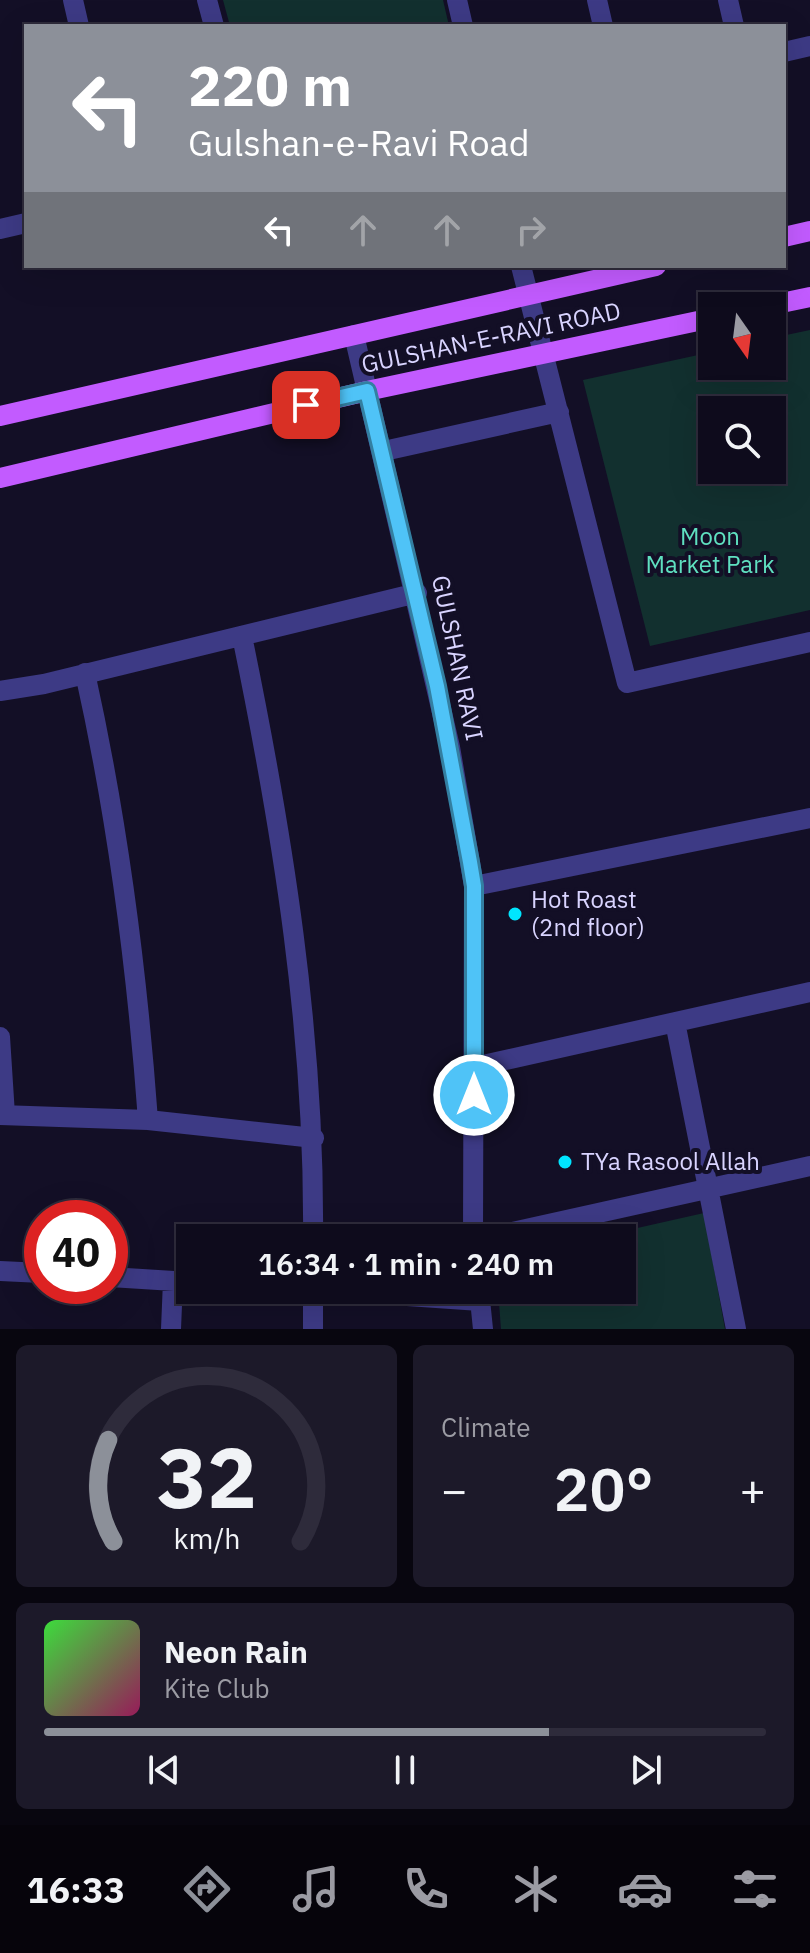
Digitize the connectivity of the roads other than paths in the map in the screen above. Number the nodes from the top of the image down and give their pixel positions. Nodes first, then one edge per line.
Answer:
1 (73, 0) edge
2 (207, 0) edge
3 (457, 0) edge
4 (597, 0) edge
5 (728, 0) edge
6 (79, 24) edge
7 (213, 24) edge
8 (463, 24) edge
9 (603, 24) edge
10 (734, 24) edge
11 (810, 46) edge
12 (786, 52) edge
13 (24, 223) edge
14 (0, 229) edge
15 (810, 231) edge
16 (786, 237) edge
17 (521, 268) edge
18 (647, 268) edge
19 (528, 295) junction
20 (810, 297) edge
21 (786, 302) edge
22 (698, 321) edge
23 (354, 335) junction
24 (543, 354) junction
25 (367, 391) junction
26 (559, 412) junction
27 (0, 416) edge
28 (384, 451) junction
29 (0, 478) edge
30 (417, 593) junction
31 (242, 636) junction
32 (810, 642) edge
33 (85, 673) junction
34 (0, 691) edge
35 (810, 818) edge
36 (474, 886) junction
37 (810, 992) edge
38 (675, 1022) junction
39 (0, 1037) edge
40 (474, 1067) junction
41 (2, 1115) edge
42 (148, 1120) junction
43 (314, 1138) junction
44 (810, 1166) edge
45 (707, 1189) junction
46 (313, 1224) edge
47 (473, 1224) edge
48 (548, 1224) edge
49 (0, 1271) edge
50 (24, 1272) edge
51 (128, 1278) edge
52 (176, 1282) edge
53 (176, 1304) edge
54 (313, 1304) edge
55 (480, 1304) edge
56 (171, 1329) edge
57 (313, 1329) edge
58 (483, 1329) edge
59 (736, 1329) edge

1 - 6 street
2 - 7 street
3 - 8 street
4 - 9 street
5 - 10 street
11 - 12 street
13 - 14 street
15 - 16 main road
17 - 19 street
18 - 19 main road, GULSHAN-E-RAVI ROAD
19 - 23 main road, GULSHAN-E-RAVI ROAD
19 - 24 street
20 - 21 main road
22 - 24 main road, GULSHAN-E-RAVI ROAD
23 - 25 street, GULSHAN RAVI
23 - 27 main road, GULSHAN-E-RAVI ROAD
24 - 25 main road, GULSHAN-E-RAVI ROAD
24 - 26 street
25 - 28 street, GULSHAN RAVI
25 - 29 main road, GULSHAN-E-RAVI ROAD
26 - 28 street
26 - 32 street
28 - 30 street, GULSHAN RAVI
30 - 31 street
30 - 36 street, GULSHAN RAVI
31 - 33 street
31 - 43 street
33 - 34 street
33 - 42 street
35 - 36 street
36 - 40 street, GULSHAN RAVI
37 - 38 street
38 - 40 street
38 - 45 street
39 - 41 street
40 - 47 street, GULSHAN RAVI
41 - 42 street
42 - 43 street
43 - 46 street
44 - 45 street
45 - 48 street
45 - 59 street
49 - 50 street
51 - 52 street
53 - 56 street
54 - 57 street
55 - 58 street

